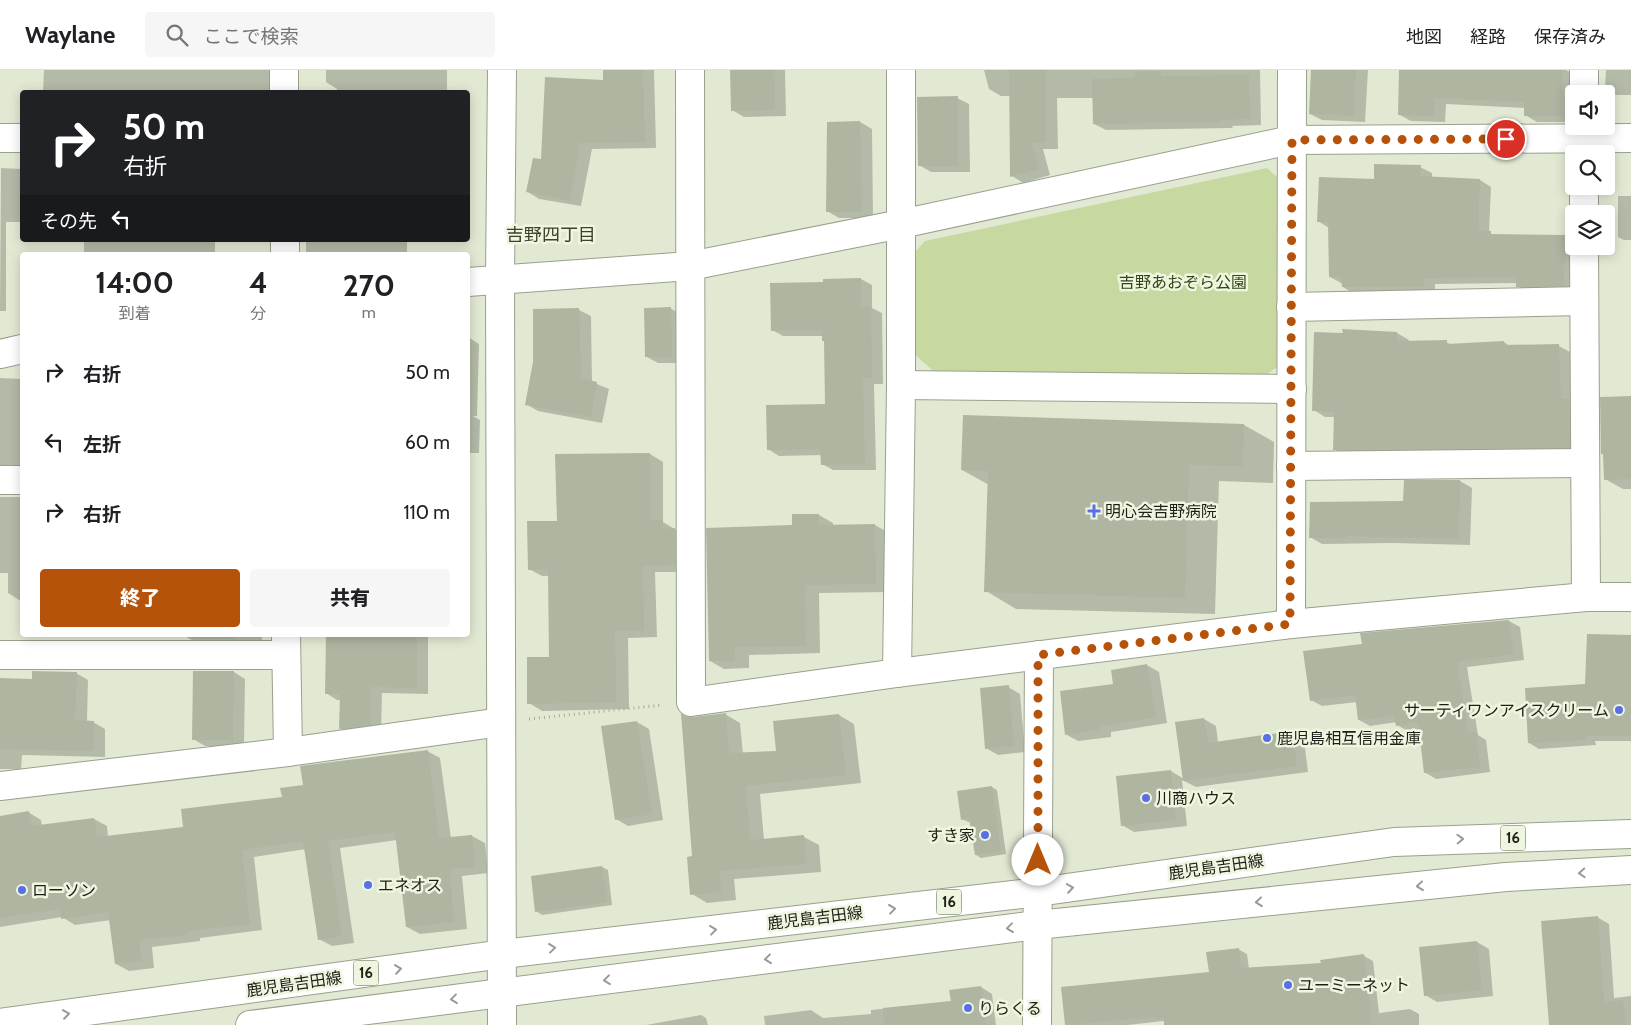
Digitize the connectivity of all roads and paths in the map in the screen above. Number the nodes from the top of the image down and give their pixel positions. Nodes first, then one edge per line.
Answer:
1 (284, 70) edge
2 (502, 70) edge
3 (690, 70) edge
4 (901, 70) edge
5 (1292, 70) edge
6 (1584, 70) edge
7 (1584, 85) edge
8 (284, 90) edge
9 (0, 138) edge
10 (20, 138) edge
11 (1631, 138) edge
12 (1292, 140) junction
13 (1584, 140) edge
14 (901, 224) junction
15 (1584, 255) edge
16 (690, 266) junction
17 (500, 280) junction
18 (470, 282) edge
19 (1584, 301) junction
20 (1291, 308) junction
21 (20, 349) edge
22 (0, 354) edge
23 (901, 385) junction
24 (1292, 389) junction
25 (1584, 463) junction
26 (1291, 466) junction
27 (0, 480) edge
28 (20, 480) edge
29 (1586, 597) junction
30 (1631, 597) edge
31 (1290, 624) junction
32 (286, 645) edge
33 (0, 655) edge
34 (1038, 655) junction
35 (897, 673) junction
36 (692, 702) junction
37 (501, 722) junction
38 (288, 752) junction
39 (0, 786) edge
40 (1631, 834) edge
41 (1631, 870) edge
42 (1038, 892) junction
43 (1038, 925) junction
44 (503, 954) junction
45 (503, 993) junction
46 (0, 1023) edge
47 (250, 1025) edge
48 (502, 1025) edge
49 (1038, 1025) edge

1 - 8 street
2 - 17 street
3 - 16 street
4 - 14 street
5 - 12 street
6 - 7 street
9 - 10 street
11 - 13 street
12 - 13 street
12 - 14 street
12 - 20 street
14 - 16 street
14 - 23 street
15 - 19 street
16 - 17 street
16 - 36 street
17 - 18 street
17 - 37 street
19 - 20 street
19 - 25 street
20 - 24 street
21 - 22 street
23 - 24 street
23 - 35 street
24 - 26 street
25 - 26 street
25 - 29 street
26 - 31 street
27 - 28 street
29 - 30 street
29 - 31 street
31 - 34 street
32 - 33 street
32 - 38 street
34 - 35 street
34 - 42 street
35 - 36 street
36 - 37 path
37 - 38 street
37 - 44 street
38 - 39 street
42 -> 40 street, 鹿児島吉田線 / 16
41 -> 43 street, 16
42 - 43 street
44 -> 42 street, 鹿児島吉田線 / 16
43 -> 45 street, 16
43 - 49 street
44 - 45 street
46 -> 44 street, 鹿児島吉田線 / 16
45 -> 47 street, 16
45 - 48 street

